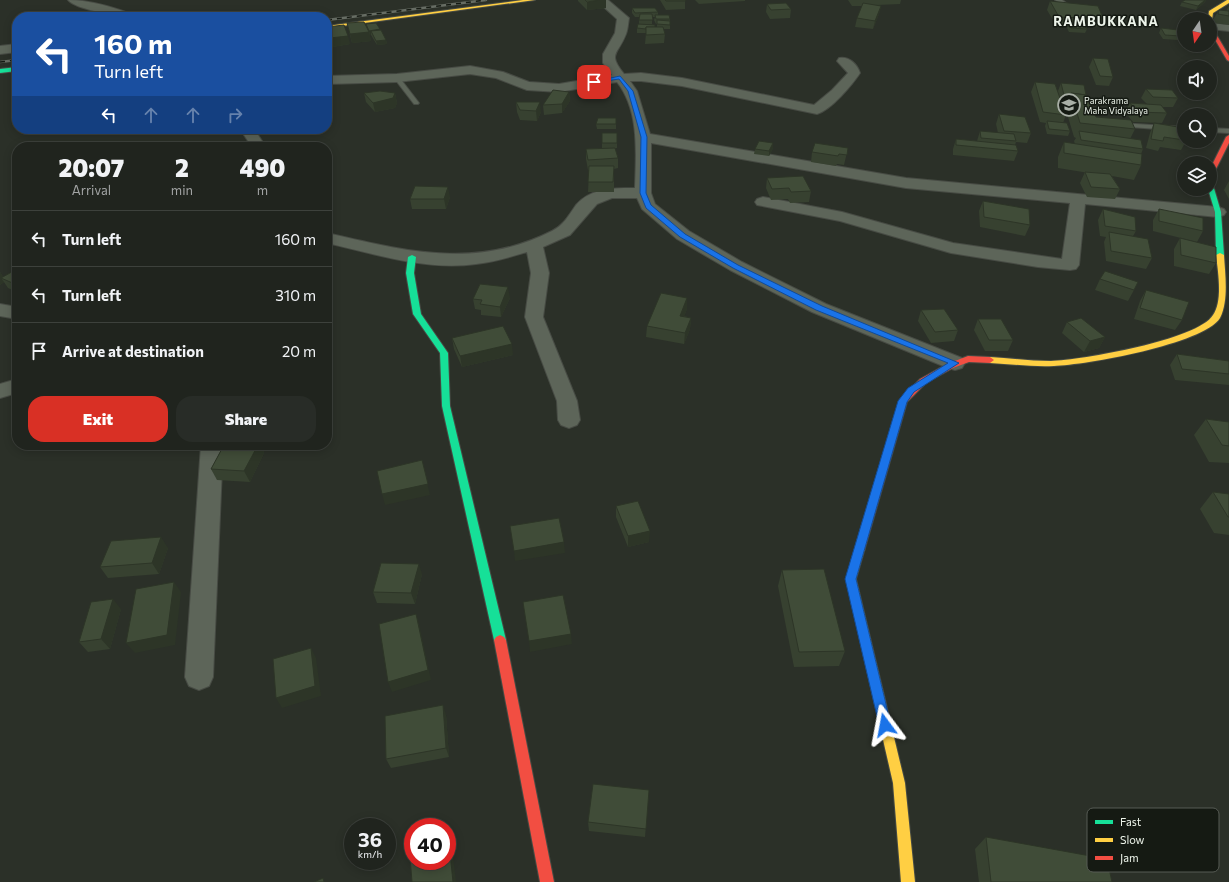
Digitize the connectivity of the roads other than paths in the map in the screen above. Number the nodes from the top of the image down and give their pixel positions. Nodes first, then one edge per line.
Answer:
1 (73, 0) edge
2 (533, 0) edge
3 (601, 0) edge
4 (1058, 0) edge
5 (1229, 1) edge
6 (1069, 7) edge
7 (117, 12) edge
8 (1211, 12) edge
9 (332, 27) edge
10 (1217, 27) edge
11 (1229, 28) edge
12 (1217, 39) edge
13 (12, 49) edge
14 (0, 50) edge
15 (1229, 60) edge
16 (843, 61) dead end
17 (12, 70) edge
18 (0, 71) edge
19 (620, 77) junction
20 (397, 78) junction
21 (332, 80) edge
22 (416, 103) dead end
23 (1111, 124) edge
24 (1177, 128) edge
25 (1217, 130) edge
26 (1229, 131) edge
27 (644, 137) junction
28 (1229, 137) edge
29 (1217, 161) edge
30 (643, 193) junction
31 (1215, 196) edge
32 (1078, 200) junction
33 (763, 202) dead end
34 (1223, 213) edge
35 (332, 239) edge
36 (534, 244) junction
37 (412, 257) junction
38 (0, 310) edge
39 (12, 312) edge
40 (954, 363) junction
41 (12, 387) edge
42 (0, 391) edge
43 (569, 420) dead end
44 (212, 450) edge
45 (199, 677) dead end
46 (548, 882) edge
47 (908, 882) edge

1 - 7 street
2 - 9 street
3 - 19 street
4 - 6 lane
5 - 8 street
10 - 11 street
12 - 15 street
13 - 14 street
16 - 19 street
17 - 18 street
19 - 20 street
19 - 27 street
20 - 21 street
20 - 22 lane
23 - 24 lane
25 - 26 lane
27 - 30 street
27 - 32 street
28 - 29 street
30 - 36 street
30 - 40 street
31 - 34 street
32 - 33 street
32 - 34 street
34 - 40 street
35 - 37 street
36 - 37 street
36 - 43 street
37 - 46 street
38 - 39 street
40 - 47 street
41 - 42 street
44 - 45 street

